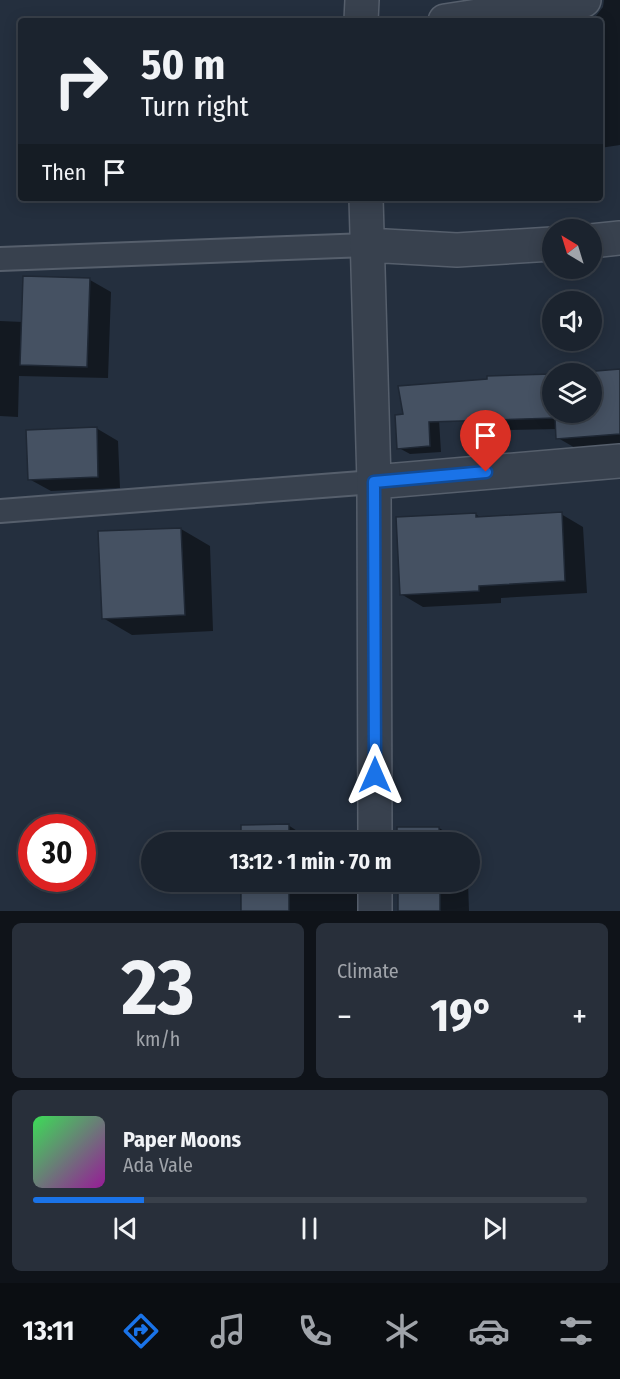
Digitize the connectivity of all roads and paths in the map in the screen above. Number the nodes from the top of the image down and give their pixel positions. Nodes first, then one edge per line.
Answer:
1 (362, 0) edge
2 (584, 0) edge
3 (361, 18) edge
4 (465, 18) edge
5 (366, 201) edge
6 (620, 238) edge
7 (602, 240) edge
8 (367, 245) junction
9 (542, 245) edge
10 (0, 258) edge
11 (620, 461) edge
12 (374, 482) junction
13 (0, 511) edge
14 (375, 832) edge
15 (375, 892) edge
16 (375, 911) edge

1 - 3 street
2 - 4 street
5 - 8 street
6 - 7 street
8 - 9 street
8 - 10 lane
8 - 12 street
11 - 12 street
12 - 13 lane
12 - 14 street
15 - 16 street

